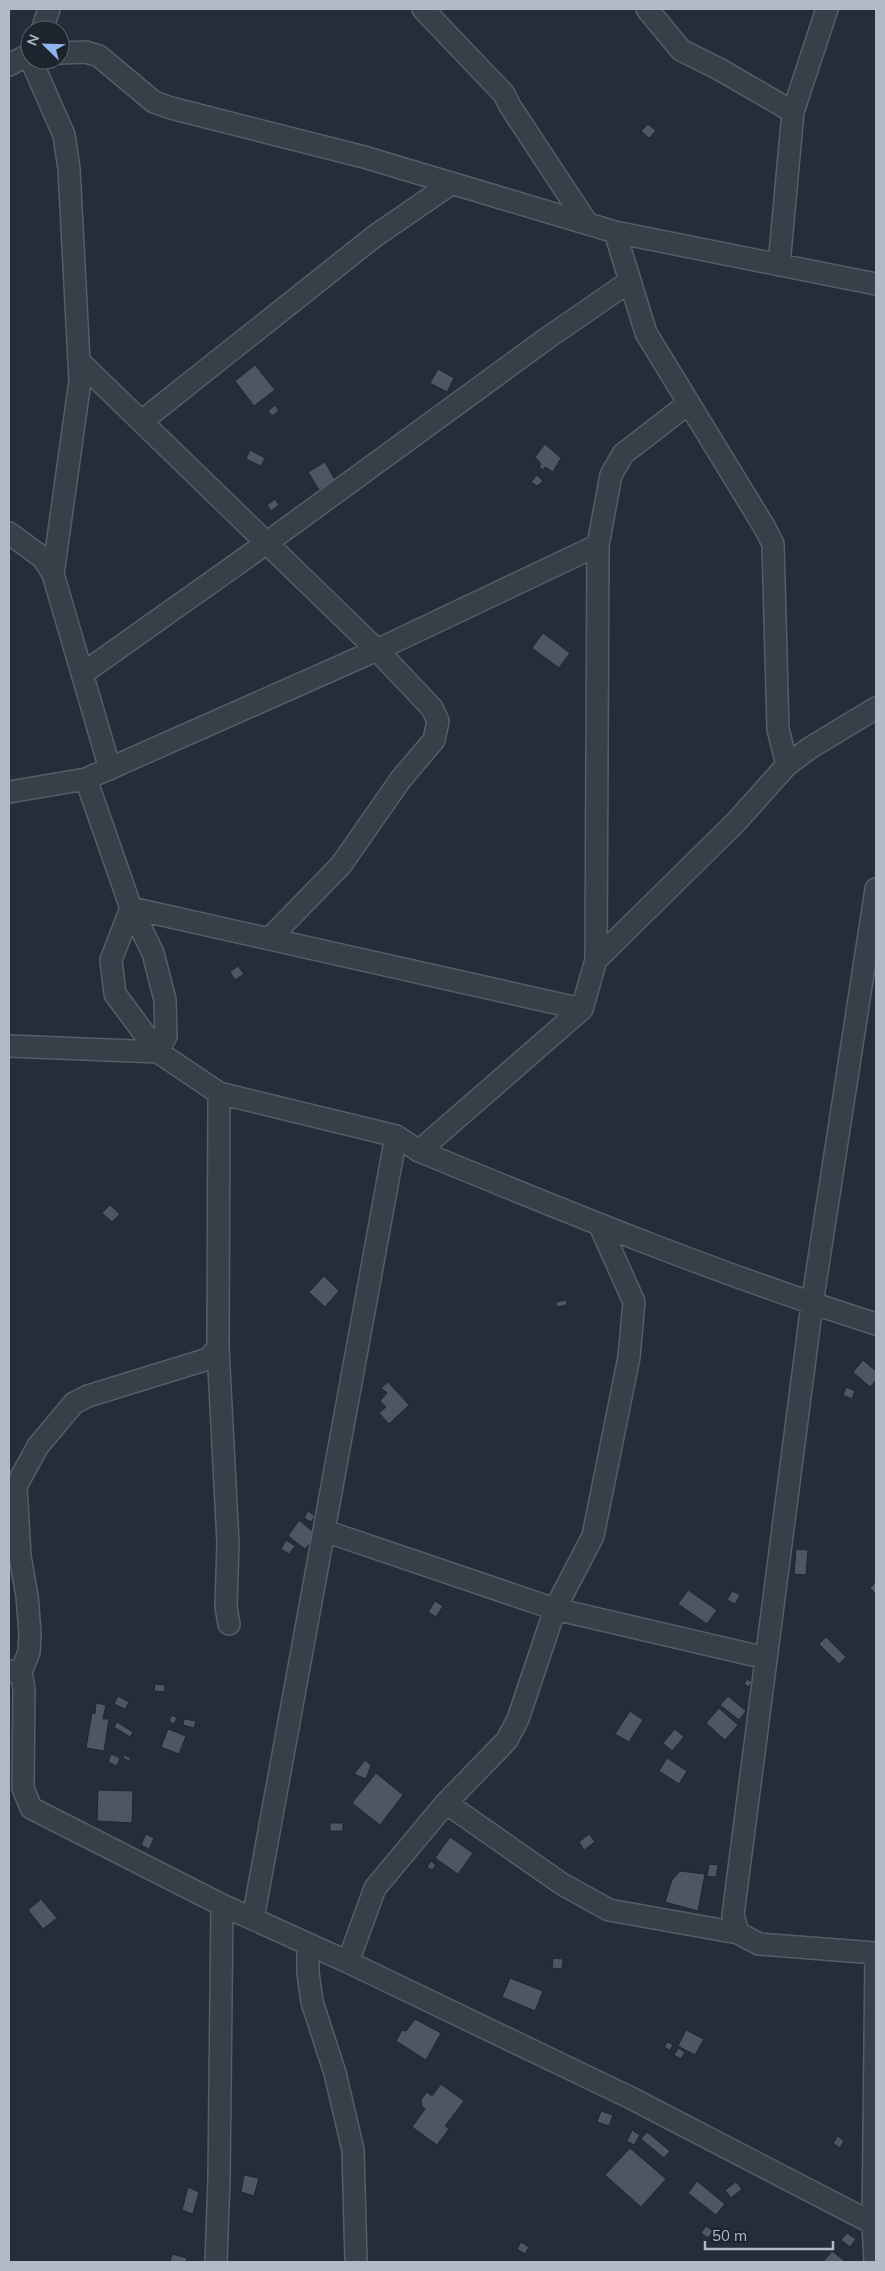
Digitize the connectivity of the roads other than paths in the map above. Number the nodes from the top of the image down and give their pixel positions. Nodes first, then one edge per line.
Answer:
1 (423, 9) edge
2 (647, 9) edge
3 (827, 9) edge
4 (70, 53) edge
5 (36, 70) edge
6 (794, 112) junction
7 (452, 183) junction
8 (587, 223) junction
9 (615, 232) junction
10 (779, 265) junction
11 (630, 281) junction
12 (876, 284) edge
13 (79, 361) junction
14 (688, 403) junction
15 (142, 421) junction
16 (9, 533) edge
17 (268, 542) junction
18 (598, 545) junction
19 (53, 574) junction
20 (377, 650) junction
21 (82, 674) junction
22 (876, 708) edge
23 (787, 765) junction
24 (110, 769) junction
25 (86, 779) junction
26 (9, 792) edge
27 (876, 889) edge
28 (131, 908) junction
29 (269, 939) junction
30 (596, 960) junction
31 (870, 972) edge
32 (582, 1009) junction
33 (9, 1046) edge
34 (158, 1052) junction
35 (218, 1093) junction
36 (396, 1136) junction
37 (419, 1151) junction
38 (600, 1226) junction
39 (812, 1304) junction
40 (876, 1324) edge
41 (218, 1348) junction
42 (325, 1531) junction
43 (555, 1609) junction
44 (229, 1624) dead end
45 (766, 1658) junction
46 (15, 1672) edge
47 (446, 1803) junction
48 (222, 1905) junction
49 (253, 1919) junction
50 (738, 1933) junction
51 (308, 1944) junction
52 (876, 1953) edge
53 (348, 1962) junction
54 (875, 2225) edge
55 (216, 2262) edge
56 (356, 2262) edge
57 (875, 2262) edge

1 - 8 street
2 - 6 street
3 - 6 street
4 - 7 street
5 - 13 street
6 - 10 street
7 - 8 street
7 - 15 street
8 - 9 street
9 - 10 street
9 - 11 street
10 - 12 street
11 - 14 street
11 - 17 street
13 - 15 street
13 - 19 street
14 - 18 street
14 - 23 street
15 - 17 street
16 - 19 street
17 - 20 street
17 - 21 street
18 - 20 street
18 - 30 street
19 - 21 street
20 - 24 street
20 - 29 street
21 - 24 street
22 - 23 street
23 - 30 street
24 - 25 street
25 - 26 street
25 - 28 street
27 - 31 street
28 - 29 street
28 - 34 street
28 - 34 street
29 - 32 street
30 - 32 street
31 - 39 street
32 - 37 street
33 - 34 street
34 - 35 street
35 - 36 street
35 - 41 street
36 - 37 street
36 - 42 street
37 - 38 street
38 - 39 street
38 - 43 street
39 - 40 street
39 - 45 street
41 - 44 street
41 - 46 street
42 - 43 street
42 - 49 street
43 - 45 street
43 - 47 street
45 - 50 street
46 - 48 street
47 - 50 street
47 - 53 street
48 - 49 street
48 - 55 street
49 - 51 street
50 - 52 street
51 - 53 street
51 - 56 street
52 - 54 street
53 - 54 street
54 - 57 street

